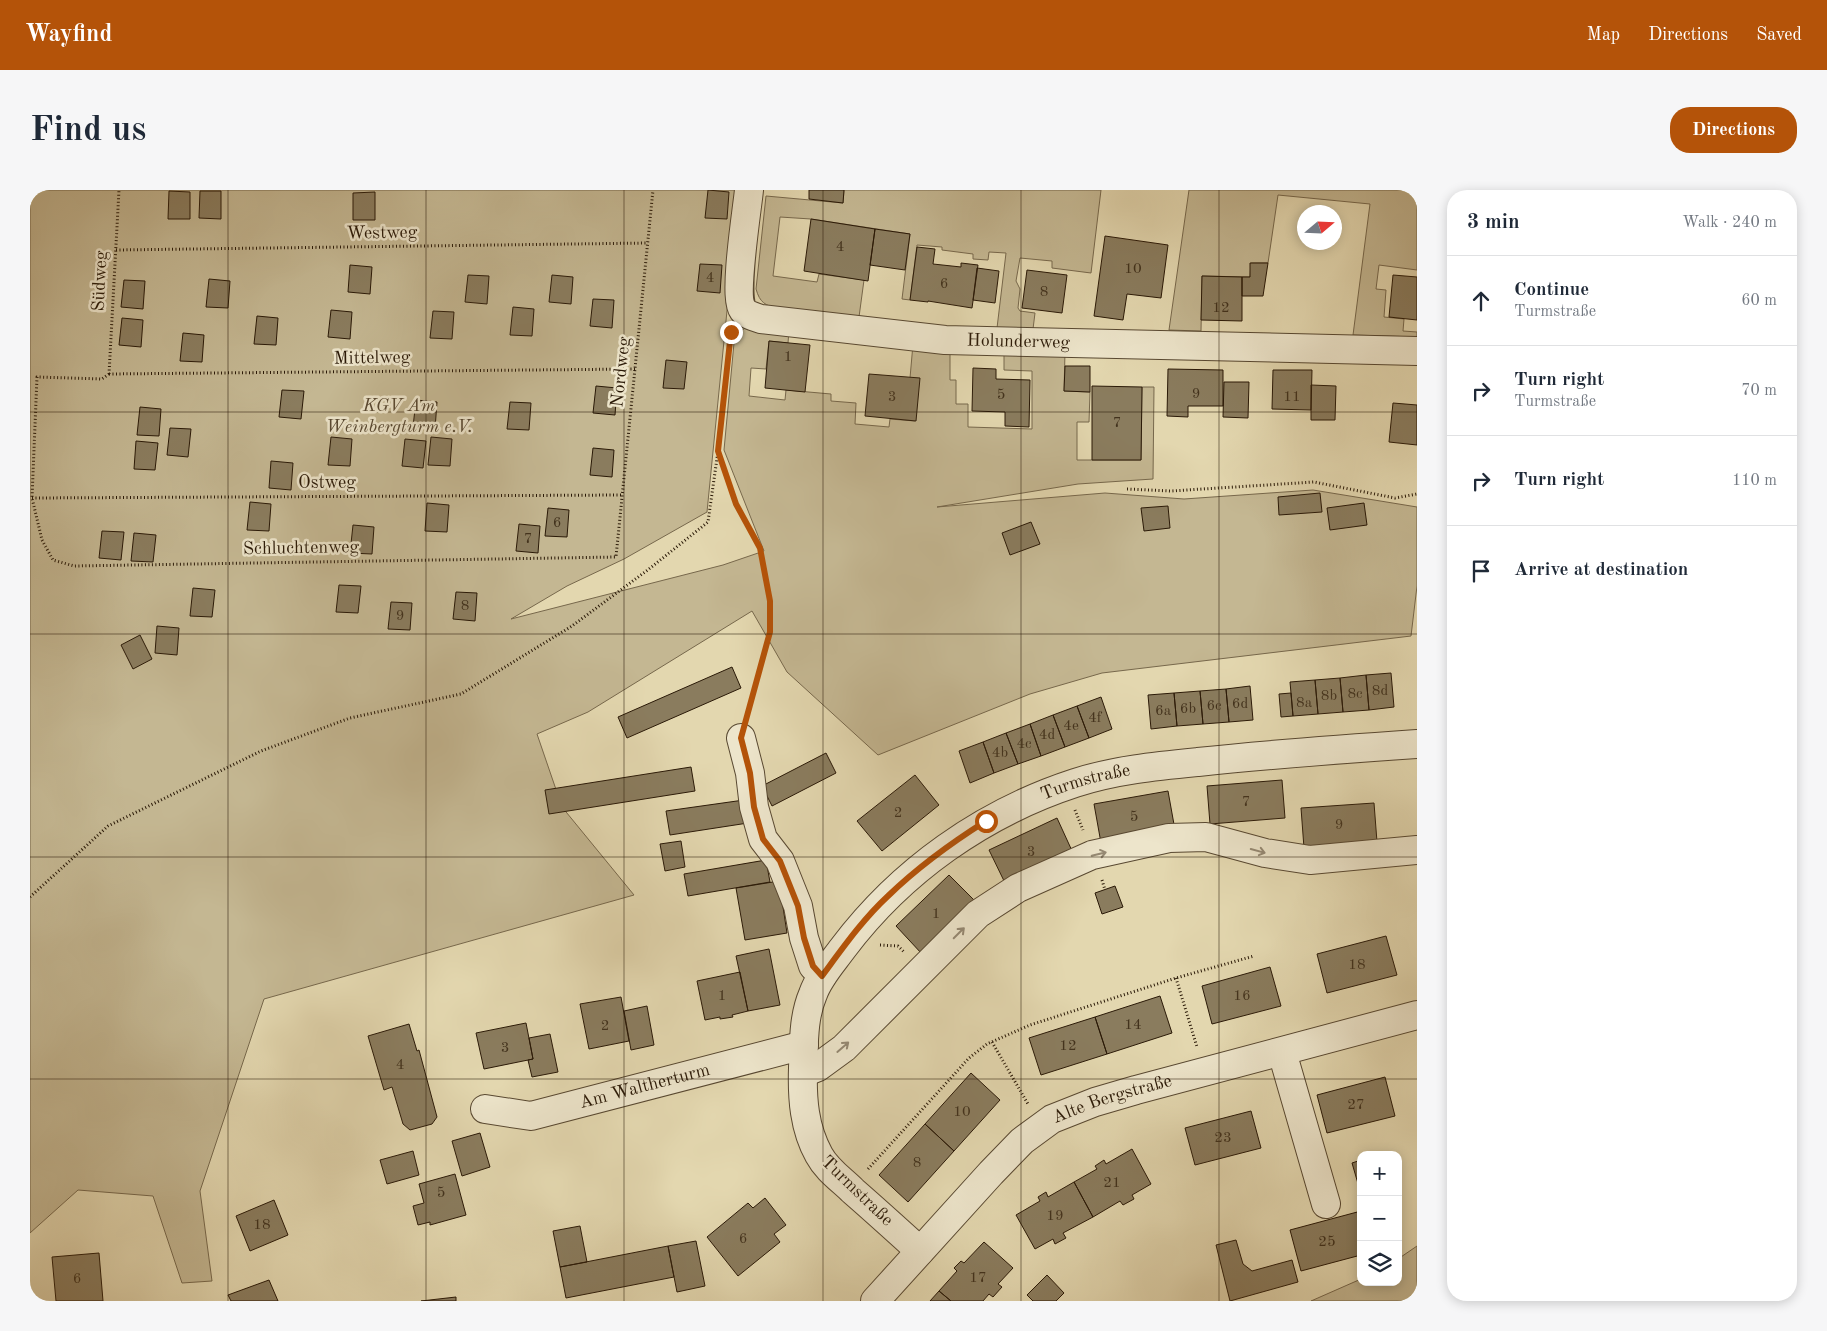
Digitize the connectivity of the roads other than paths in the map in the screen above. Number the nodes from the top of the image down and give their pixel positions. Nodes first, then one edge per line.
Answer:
1 (749, 190) edge
2 (1417, 351) edge
3 (741, 738) road end
4 (1417, 744) edge
5 (1417, 850) edge
6 (822, 976) junction
7 (1417, 1016) edge
8 (804, 1045) junction
9 (1282, 1052) junction
10 (803, 1073) junction
11 (486, 1109) dead end
12 (1326, 1204) dead end
13 (920, 1251) junction
14 (875, 1301) edge

1 - 2 street, Holunderweg
3 - 6 street
4 - 6 street, Turmstraße
10 -> 5 street
6 - 8 street, Turmstraße
7 - 9 street, Alte Bergstraße
8 - 10 street, Turmstraße
8 - 11 street, Am Waltherturm
9 - 12 street
9 - 13 street, Alte Bergstraße
10 - 13 street, Turmstraße
13 - 14 street, Alte Bergstraße

